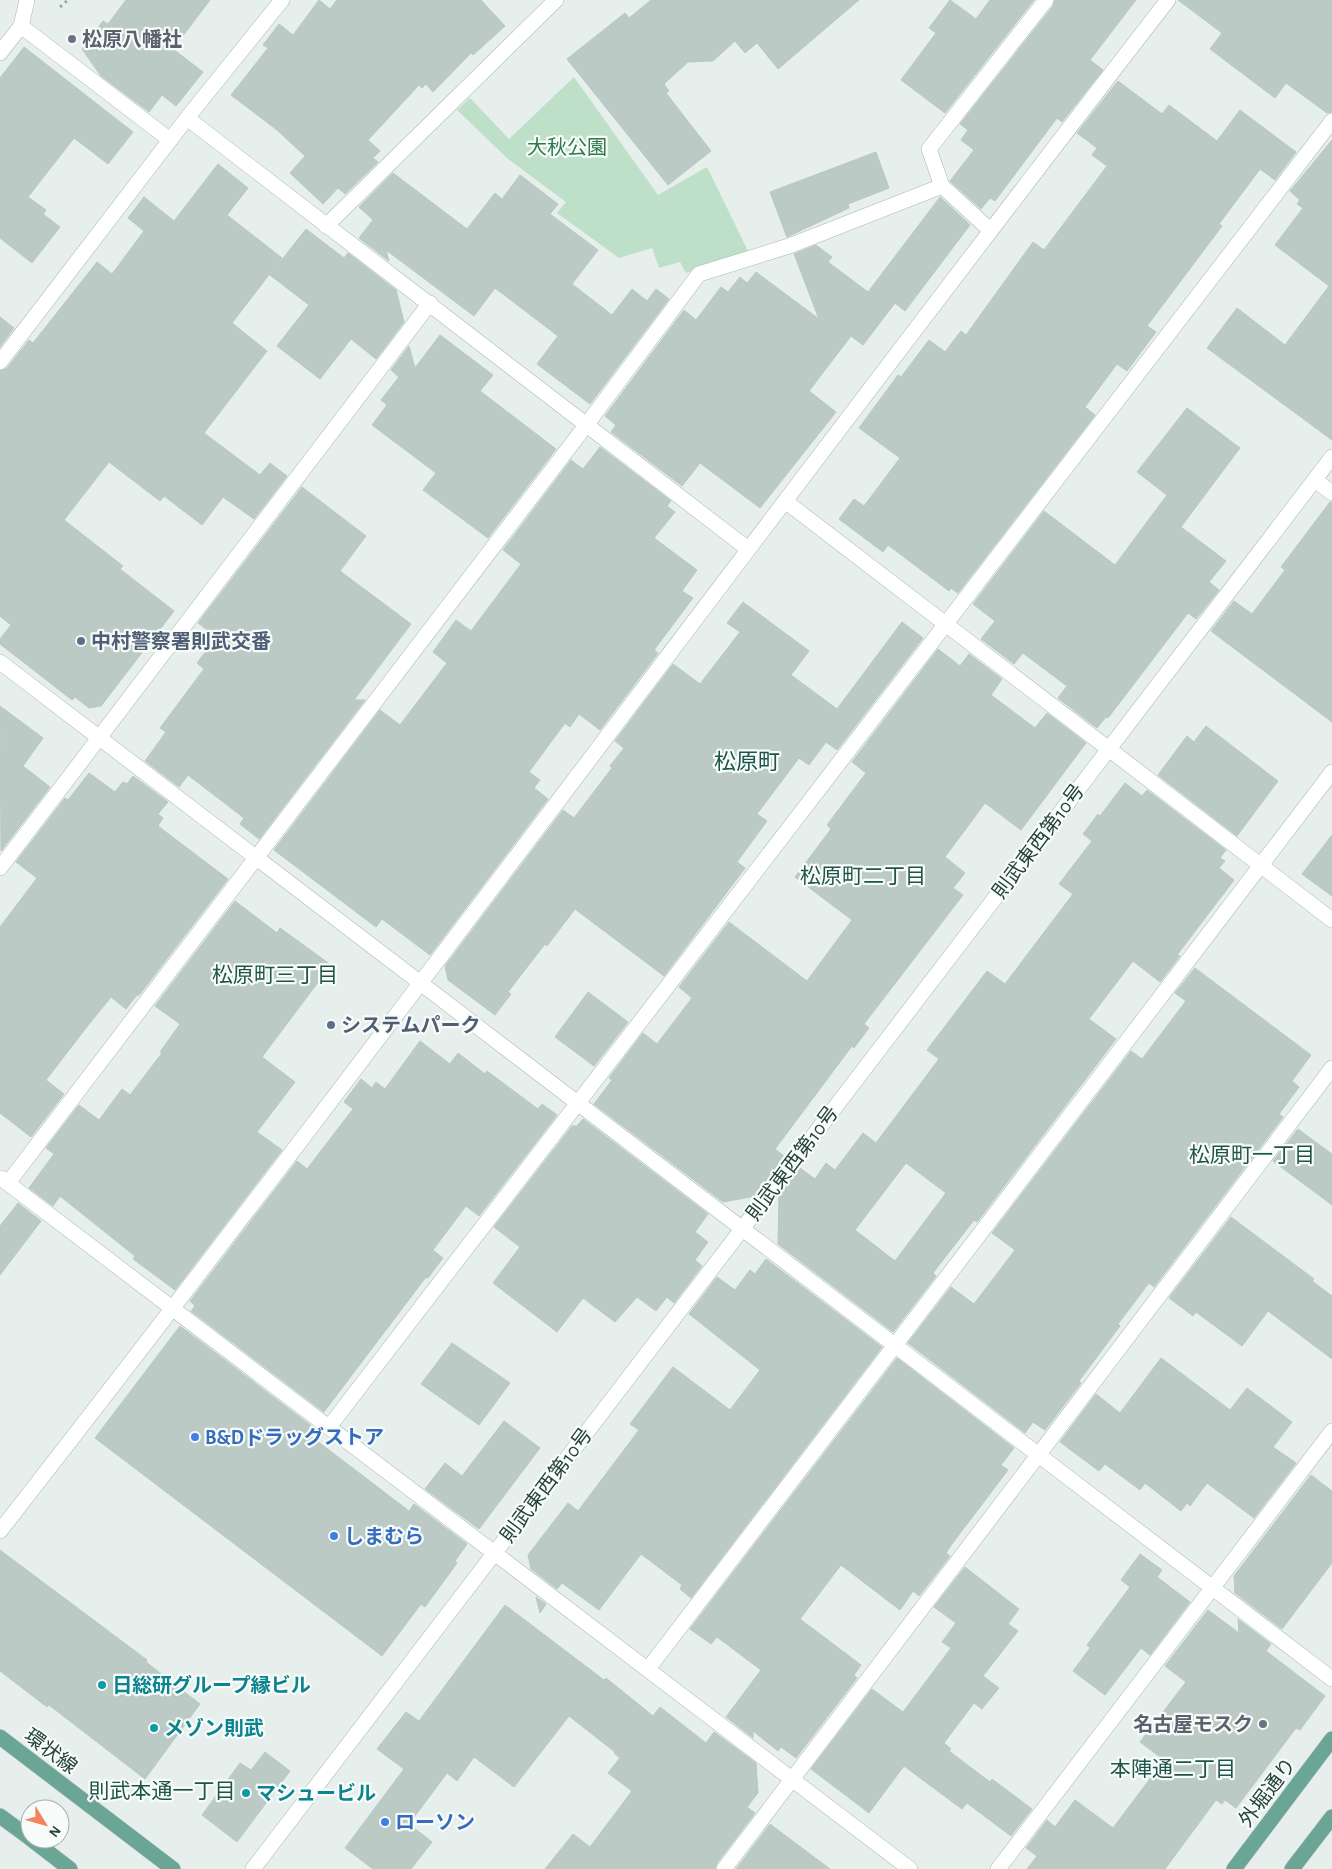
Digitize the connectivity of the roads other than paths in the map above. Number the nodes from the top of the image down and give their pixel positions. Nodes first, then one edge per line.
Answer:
1 (26, 0) edge
2 (282, 0) edge
3 (556, 0) edge
4 (1046, 0) edge
5 (1168, 0) edge
6 (22, 26) junction
7 (0, 53) edge
8 (186, 118) junction
9 (1332, 121) edge
10 (170, 140) junction
11 (942, 186) junction
12 (326, 226) junction
13 (990, 230) junction
14 (430, 303) junction
15 (0, 362) edge
16 (587, 424) junction
17 (1332, 457) edge
18 (1315, 480) junction
19 (1332, 492) edge
20 (785, 501) junction
21 (748, 549) junction
22 (944, 623) junction
23 (0, 662) edge
24 (100, 738) junction
25 (1108, 749) junction
26 (1332, 772) edge
27 (257, 857) junction
28 (1260, 865) junction
29 (0, 868) edge
30 (1332, 920) edge
31 (420, 982) junction
32 (1332, 1068) edge
33 (578, 1102) junction
34 (4, 1180) edge
35 (742, 1228) junction
36 (173, 1308) junction
37 (895, 1345) junction
38 (329, 1427) junction
39 (1332, 1431) edge
40 (1038, 1455) junction
41 (0, 1531) edge
42 (495, 1552) junction
43 (1213, 1588) junction
44 (648, 1669) junction
45 (1332, 1679) edge
46 (0, 1737) edge
47 (1332, 1739) edge
48 (792, 1779) junction
49 (0, 1816) edge
50 (1332, 1817) edge
51 (20, 1831) edge
52 (43, 1849) edge
53 (70, 1869) edge
54 (173, 1869) edge
55 (253, 1869) edge
56 (724, 1869) edge
57 (910, 1869) edge
58 (998, 1869) edge
59 (1234, 1869) edge
60 (1292, 1869) edge

1 - 6 street
2 - 8 street
3 - 12 street
4 - 11 street
5 - 13 street
6 - 7 street
6 - 10 street
8 - 10 street
8 - 12 street
9 - 22 street
10 - 15 street
11 - 13 street
11 - 16 street
12 - 14 street
13 - 20 street
14 - 16 street
14 - 24 street
16 - 21 street
16 - 27 street
17 - 18 street, 則武東西第10号
18 - 19 street
18 - 25 street, 則武東西第10号
20 - 21 street
20 - 22 street
21 - 31 street
22 - 25 street
22 - 33 street
23 - 24 street
24 - 27 street
24 - 29 street
25 - 28 street
25 - 35 street, 則武東西第10号
26 - 28 street
27 - 31 street
27 - 34 street
28 - 30 street
28 - 37 street
31 - 33 street
31 - 36 street
32 - 40 street
33 - 35 street
33 - 38 street
34 - 36 street
35 - 37 street
35 - 42 street, 則武東西第10号
36 - 38 street
36 - 41 street
37 - 40 street
37 - 44 street
38 - 42 street
39 - 43 street
40 - 43 street
40 - 48 street
42 - 44 street
42 - 55 street, 則武東西第10号
43 - 45 street
43 - 58 street
44 - 48 street
46 - 54 main road, 環状線
47 - 59 main road, 外堀通り
48 - 56 street
48 - 57 street
49 - 51 main road
50 - 60 main road
52 - 53 main road

